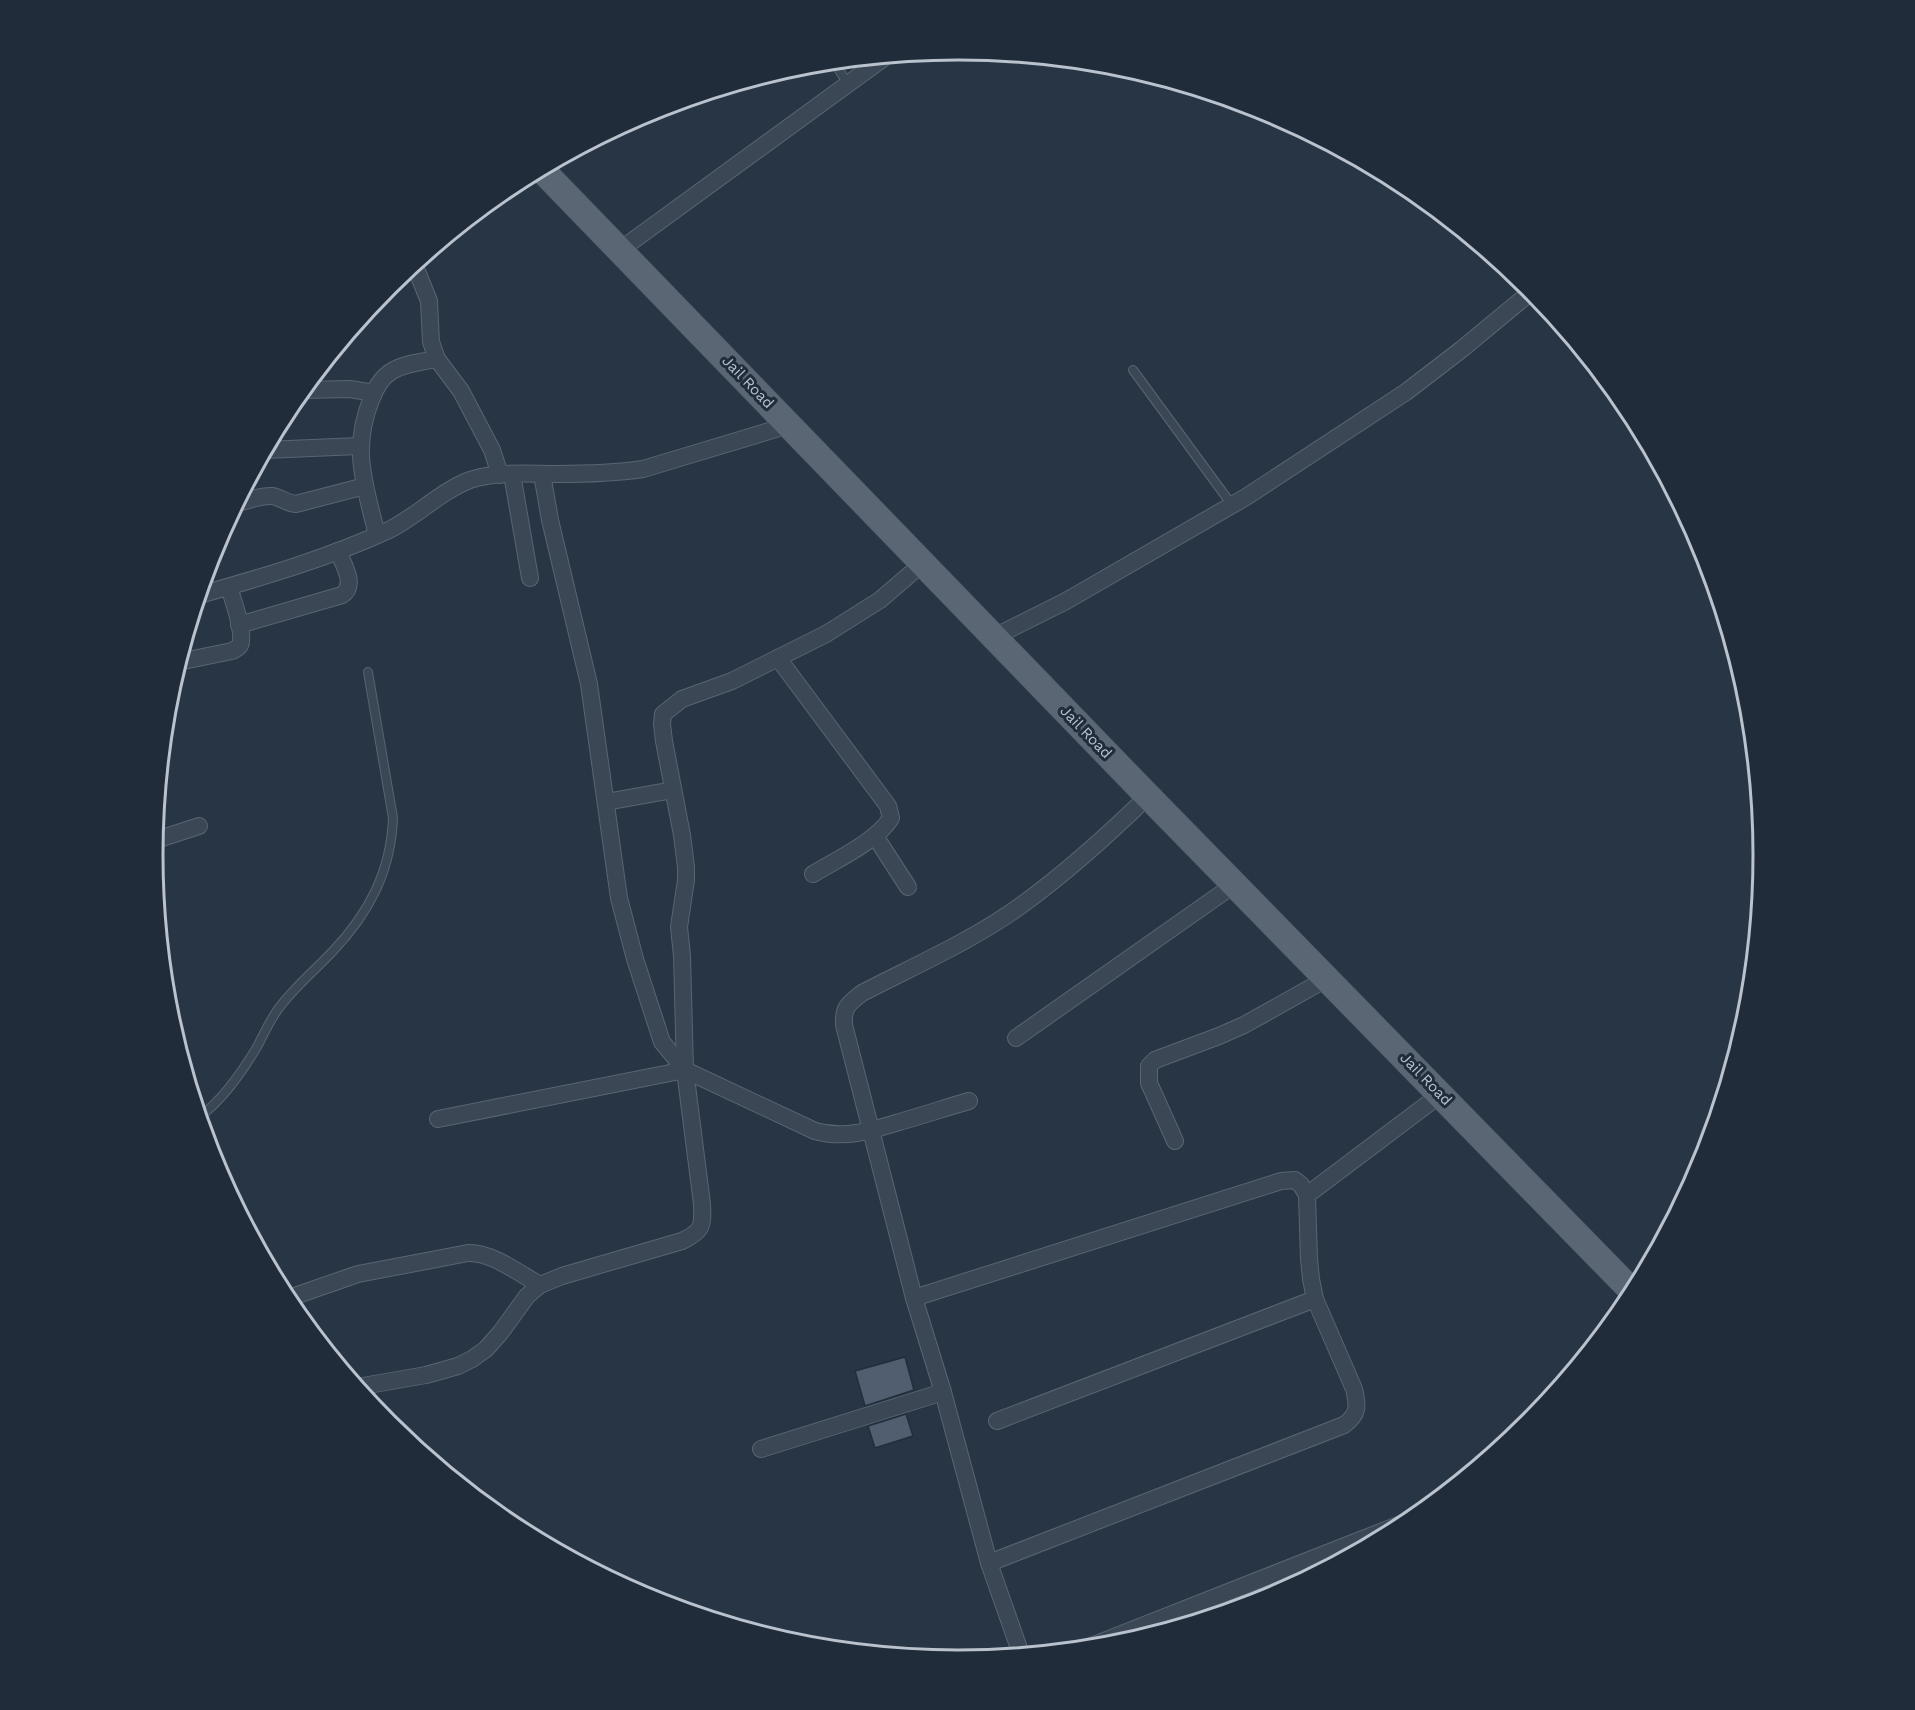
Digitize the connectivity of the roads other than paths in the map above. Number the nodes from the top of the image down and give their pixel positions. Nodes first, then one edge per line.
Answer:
1 (874, 65) edge
2 (839, 69) edge
3 (848, 84) junction
4 (547, 175) edge
5 (620, 250) junction
6 (417, 272) edge
7 (1524, 298) edge
8 (437, 359) junction
9 (1133, 370) dead end
10 (313, 390) edge
11 (374, 393) junction
12 (789, 425) junction
13 (359, 446) junction
14 (274, 450) edge
15 (543, 474) junction
16 (506, 475) junction
17 (365, 486) junction
18 (245, 501) edge
19 (1232, 505) junction
20 (377, 535) junction
21 (338, 551) junction
22 (923, 563) junction
23 (531, 578) dead end
24 (229, 587) junction
25 (208, 592) edge
26 (239, 625) junction
27 (994, 637) junction
28 (778, 658) junction
29 (187, 660) edge
30 (368, 672) dead end
31 (674, 789) junction
32 (1148, 796) junction
33 (606, 802) junction
34 (199, 826) dead end
35 (874, 836) junction
36 (163, 838) edge
37 (813, 874) dead end
38 (1235, 884) junction
39 (908, 886) dead end
40 (1328, 978) junction
41 (1016, 1038) dead end
42 (685, 1070) junction
43 (1441, 1094) junction
44 (969, 1101) dead end
45 (205, 1112) edge
46 (438, 1119) dead end
47 (871, 1131) junction
48 (1175, 1141) dead end
49 (1307, 1195) junction
50 (540, 1285) junction
51 (1626, 1285) edge
52 (295, 1296) edge
53 (915, 1298) junction
54 (1315, 1299) junction
55 (366, 1385) edge
56 (943, 1392) junction
57 (996, 1421) dead end
58 (761, 1449) dead end
59 (1359, 1540) edge
60 (989, 1563) junction
61 (1128, 1631) edge
62 (1019, 1647) edge

1 - 3 street
2 - 3 lane
3 - 5 street
4 - 5 main road, Jail Road
5 - 12 main road, Jail Road
6 - 8 street
7 - 19 street
8 - 11 street
8 - 16 street
9 - 19 lane
10 - 11 street
11 - 13 street
12 - 15 street
12 - 22 main road, Jail Road
13 - 14 street
13 - 17 street
15 - 16 street
15 - 33 street
16 - 20 street
16 - 23 street
17 - 18 street
17 - 20 street
19 - 27 street
20 - 21 street
21 - 24 street
21 - 26 street
22 - 27 main road, Jail Road
22 - 28 street
24 - 25 street
24 - 26 street
26 - 29 street
27 - 32 main road, Jail Road
28 - 31 street
28 - 35 street
30 - 45 lane
31 - 33 street
31 - 42 street
32 - 38 main road, Jail Road
32 - 47 street
33 - 42 street
34 - 36 street
35 - 37 street
35 - 39 street
38 - 40 main road, Jail Road
38 - 41 street
40 - 43 main road, Jail Road
40 - 48 street
42 - 46 street
42 - 47 street
42 - 50 street
43 - 49 street
43 - 51 main road, Jail Road
44 - 47 street
47 - 53 street
49 - 53 street
49 - 54 street
50 - 52 street
50 - 55 street
53 - 56 street
54 - 57 street
54 - 60 street
56 - 58 street
56 - 60 street
59 - 61 street
60 - 62 street

